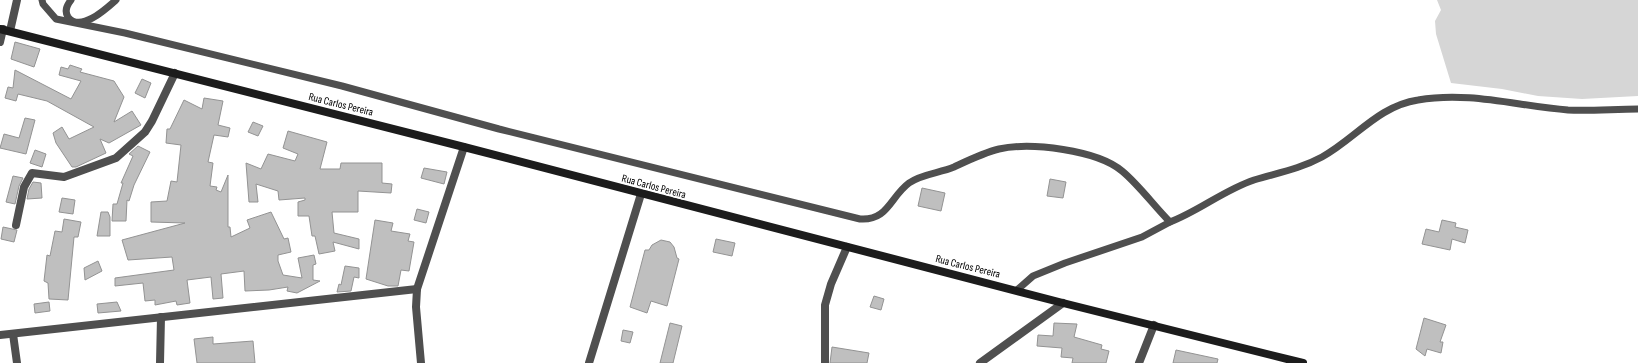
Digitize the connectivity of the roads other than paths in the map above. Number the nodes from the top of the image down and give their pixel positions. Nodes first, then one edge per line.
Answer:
1 (17, 0) edge
2 (42, 0) edge
3 (71, 0) edge
4 (116, 0) edge
5 (4, 30) edge
6 (0, 42) edge
7 (175, 73) junction
8 (1638, 109) edge
9 (464, 147) junction
10 (641, 194) junction
11 (1170, 222) junction
12 (16, 225) dead end
13 (847, 247) junction
14 (417, 289) junction
15 (1017, 290) junction
16 (1063, 303) junction
17 (161, 317) junction
18 (1154, 325) junction
19 (13, 334) junction
20 (0, 335) edge
21 (17, 363) edge
22 (160, 363) edge
23 (421, 363) edge
24 (589, 363) edge
25 (825, 363) edge
26 (980, 363) edge
27 (1139, 363) edge
28 (1303, 363) edge

1 - 5 street
2 - 11 lane
3 - 4 lane
5 - 6 street
5 - 7 main road, Rua Carlos Pereira
7 - 9 main road, Rua Carlos Pereira
7 - 12 street
8 - 11 lane
9 - 10 main road, Rua Carlos Pereira
9 - 14 street
10 - 13 main road, Rua Carlos Pereira
10 - 24 street
11 - 15 lane
13 - 15 main road, Rua Carlos Pereira
13 - 25 street
14 - 17 street
14 - 23 street
15 - 16 main road, Rua Carlos Pereira
16 - 18 main road, Rua Carlos Pereira
16 - 26 street
17 - 19 street
17 - 22 street
18 - 27 street
18 - 28 main road, Rua Carlos Pereira
19 - 20 street
19 - 21 street

